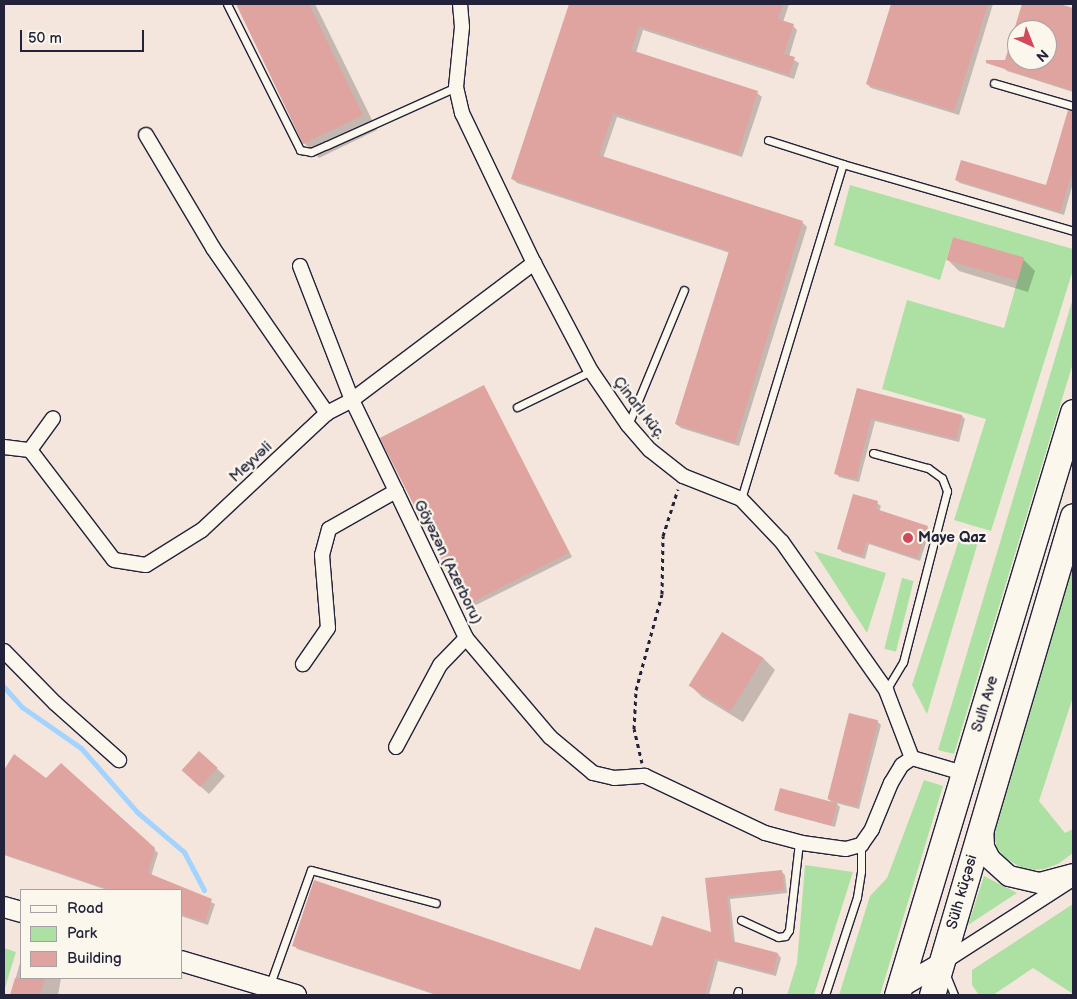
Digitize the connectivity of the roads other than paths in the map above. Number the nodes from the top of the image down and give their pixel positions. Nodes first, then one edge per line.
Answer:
1 (227, 4) edge
2 (460, 4) edge
3 (994, 83) dead end
4 (456, 88) junction
5 (1073, 106) edge
6 (146, 135) dead end
7 (768, 140) dead end
8 (843, 164) junction
9 (1073, 231) edge
10 (534, 263) junction
11 (300, 266) dead end
12 (684, 290) dead end
13 (591, 371) junction
14 (352, 400) junction
15 (517, 407) dead end
16 (1073, 412) edge
17 (327, 414) junction
18 (53, 418) dead end
19 (628, 425) junction
20 (4, 447) edge
21 (30, 450) junction
22 (873, 453) dead end
23 (396, 491) junction
24 (741, 499) junction
25 (1073, 516) edge
26 (466, 638) junction
27 (4, 652) edge
28 (303, 664) dead end
29 (886, 690) junction
30 (396, 747) dead end
31 (912, 758) junction
32 (119, 760) dead end
33 (963, 773) junction
34 (982, 821) junction
35 (800, 842) junction
36 (861, 845) junction
37 (1073, 874) edge
38 (1073, 879) edge
39 (436, 902) dead end
40 (4, 907) edge
41 (20, 912) edge
42 (741, 920) dead end
43 (182, 960) edge
44 (942, 963) junction
45 (281, 992) edge
46 (898, 992) edge
47 (825, 995) edge
48 (932, 995) edge
49 (954, 995) edge

1 - 4 lane
2 - 4 street, Çinarlı küç.
3 - 5 lane
4 - 10 street, Çinarlı küç.
6 - 17 street
7 - 8 lane
8 - 9 lane
8 - 24 lane
10 - 13 street, Çinarlı küç.
10 - 14 street, Meyvəli
11 - 14 street, Göyəzən (Azerboru)
12 - 19 lane
13 - 15 lane
13 - 19 street, Çinarlı küç.
14 - 17 street, Meyvəli
14 - 23 street, Göyəzən (Azerboru)
16 - 33 highway, Sulh Ave
17 - 21 street, Meyvəli
18 - 21 street
19 - 24 street, Çinarlı küç.
20 - 21 street
22 - 29 lane
23 - 26 street, Göyəzən (Azerboru)
23 - 28 street, Göyəzən (Azerboru)
24 - 29 street, Çinarlı küç.
25 - 34 highway, Sulh Ave
26 - 30 street, Göyəzən (Azerboru)
26 - 35 street
27 - 32 street
29 - 31 street, Çinarlı küç.
31 - 33 street
31 - 36 street
33 - 46 highway, Sulh Ave
34 - 37 street
34 - 44 highway, Sülh küçəsi
35 - 36 street
35 - 42 lane
36 - 47 lane
38 - 44 street
39 - 45 lane
40 - 41 street
43 - 45 street
44 - 46 street
44 - 48 highway
44 - 49 lane

